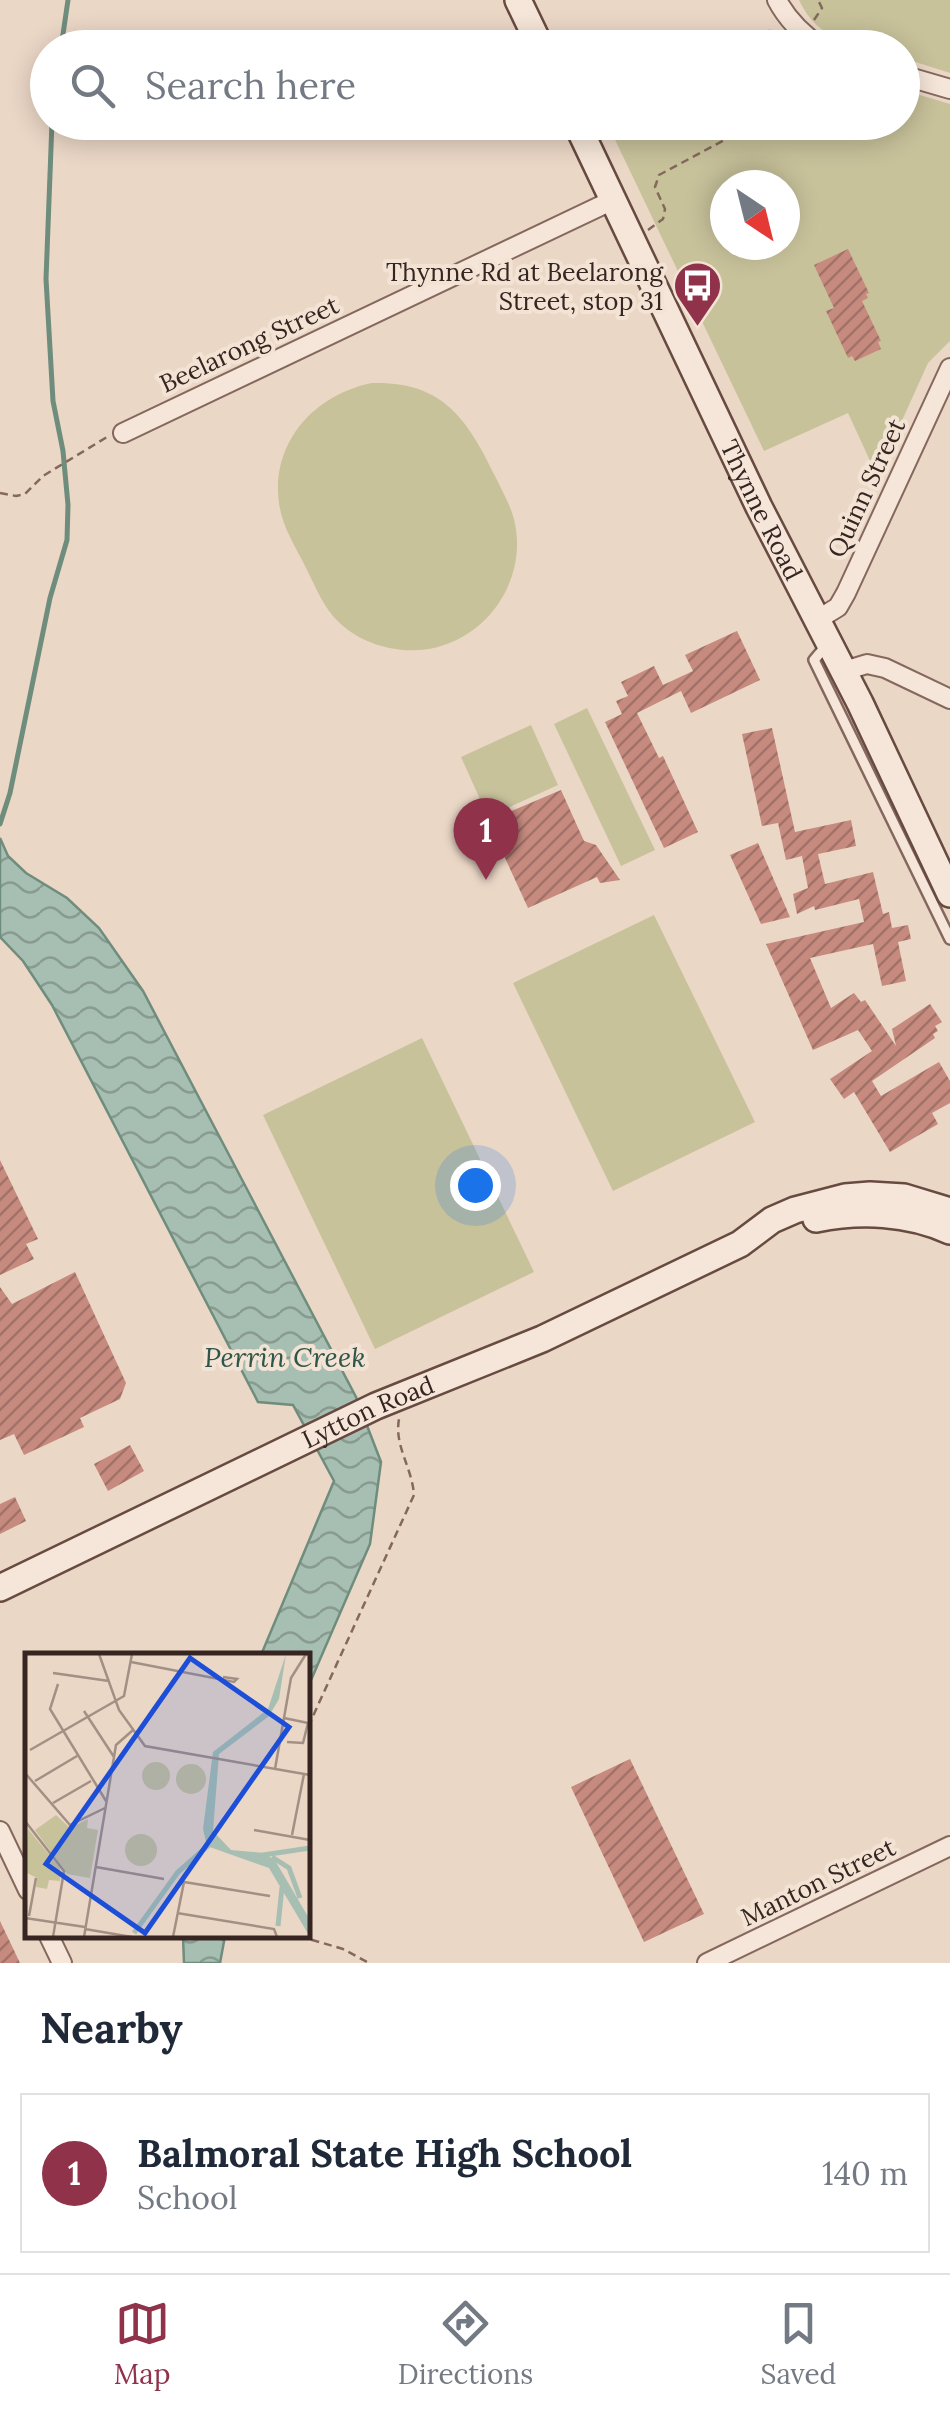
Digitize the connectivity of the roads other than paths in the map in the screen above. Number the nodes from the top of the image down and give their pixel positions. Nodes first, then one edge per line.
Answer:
1 (518, 0) edge
2 (778, 0) edge
3 (532, 30) edge
4 (799, 30) edge
5 (920, 80) edge
6 (950, 89) edge
7 (585, 140) edge
8 (614, 200) junction
9 (950, 368) edge
10 (123, 432) road end
11 (823, 631) junction
12 (844, 672) junction
13 (950, 699) edge
14 (950, 894) edge
15 (950, 939) edge
16 (950, 1211) edge
17 (950, 1230) edge
18 (740, 1244) junction
19 (0, 1588) edge
20 (0, 1831) edge
21 (950, 1846) edge
22 (25, 1884) edge
23 (50, 1938) edge
24 (62, 1963) edge
25 (707, 1963) edge

1 - 3 main road
2 - 4 street
5 - 6 street
7 - 8 main road, Thynne Road
8 - 10 street, Beelarong Street
8 - 11 main road, Thynne Road
9 - 11 street, Quinn Street
11 - 12 main road, Thynne Road
11 - 15 lane
12 - 13 street
12 - 14 main road, Thynne Road
16 - 18 main road, Lytton Road
17 - 18 main road, Lytton Road
18 - 19 main road, Lytton Road
20 - 22 street
21 - 25 street, Manton Street
23 - 24 street

